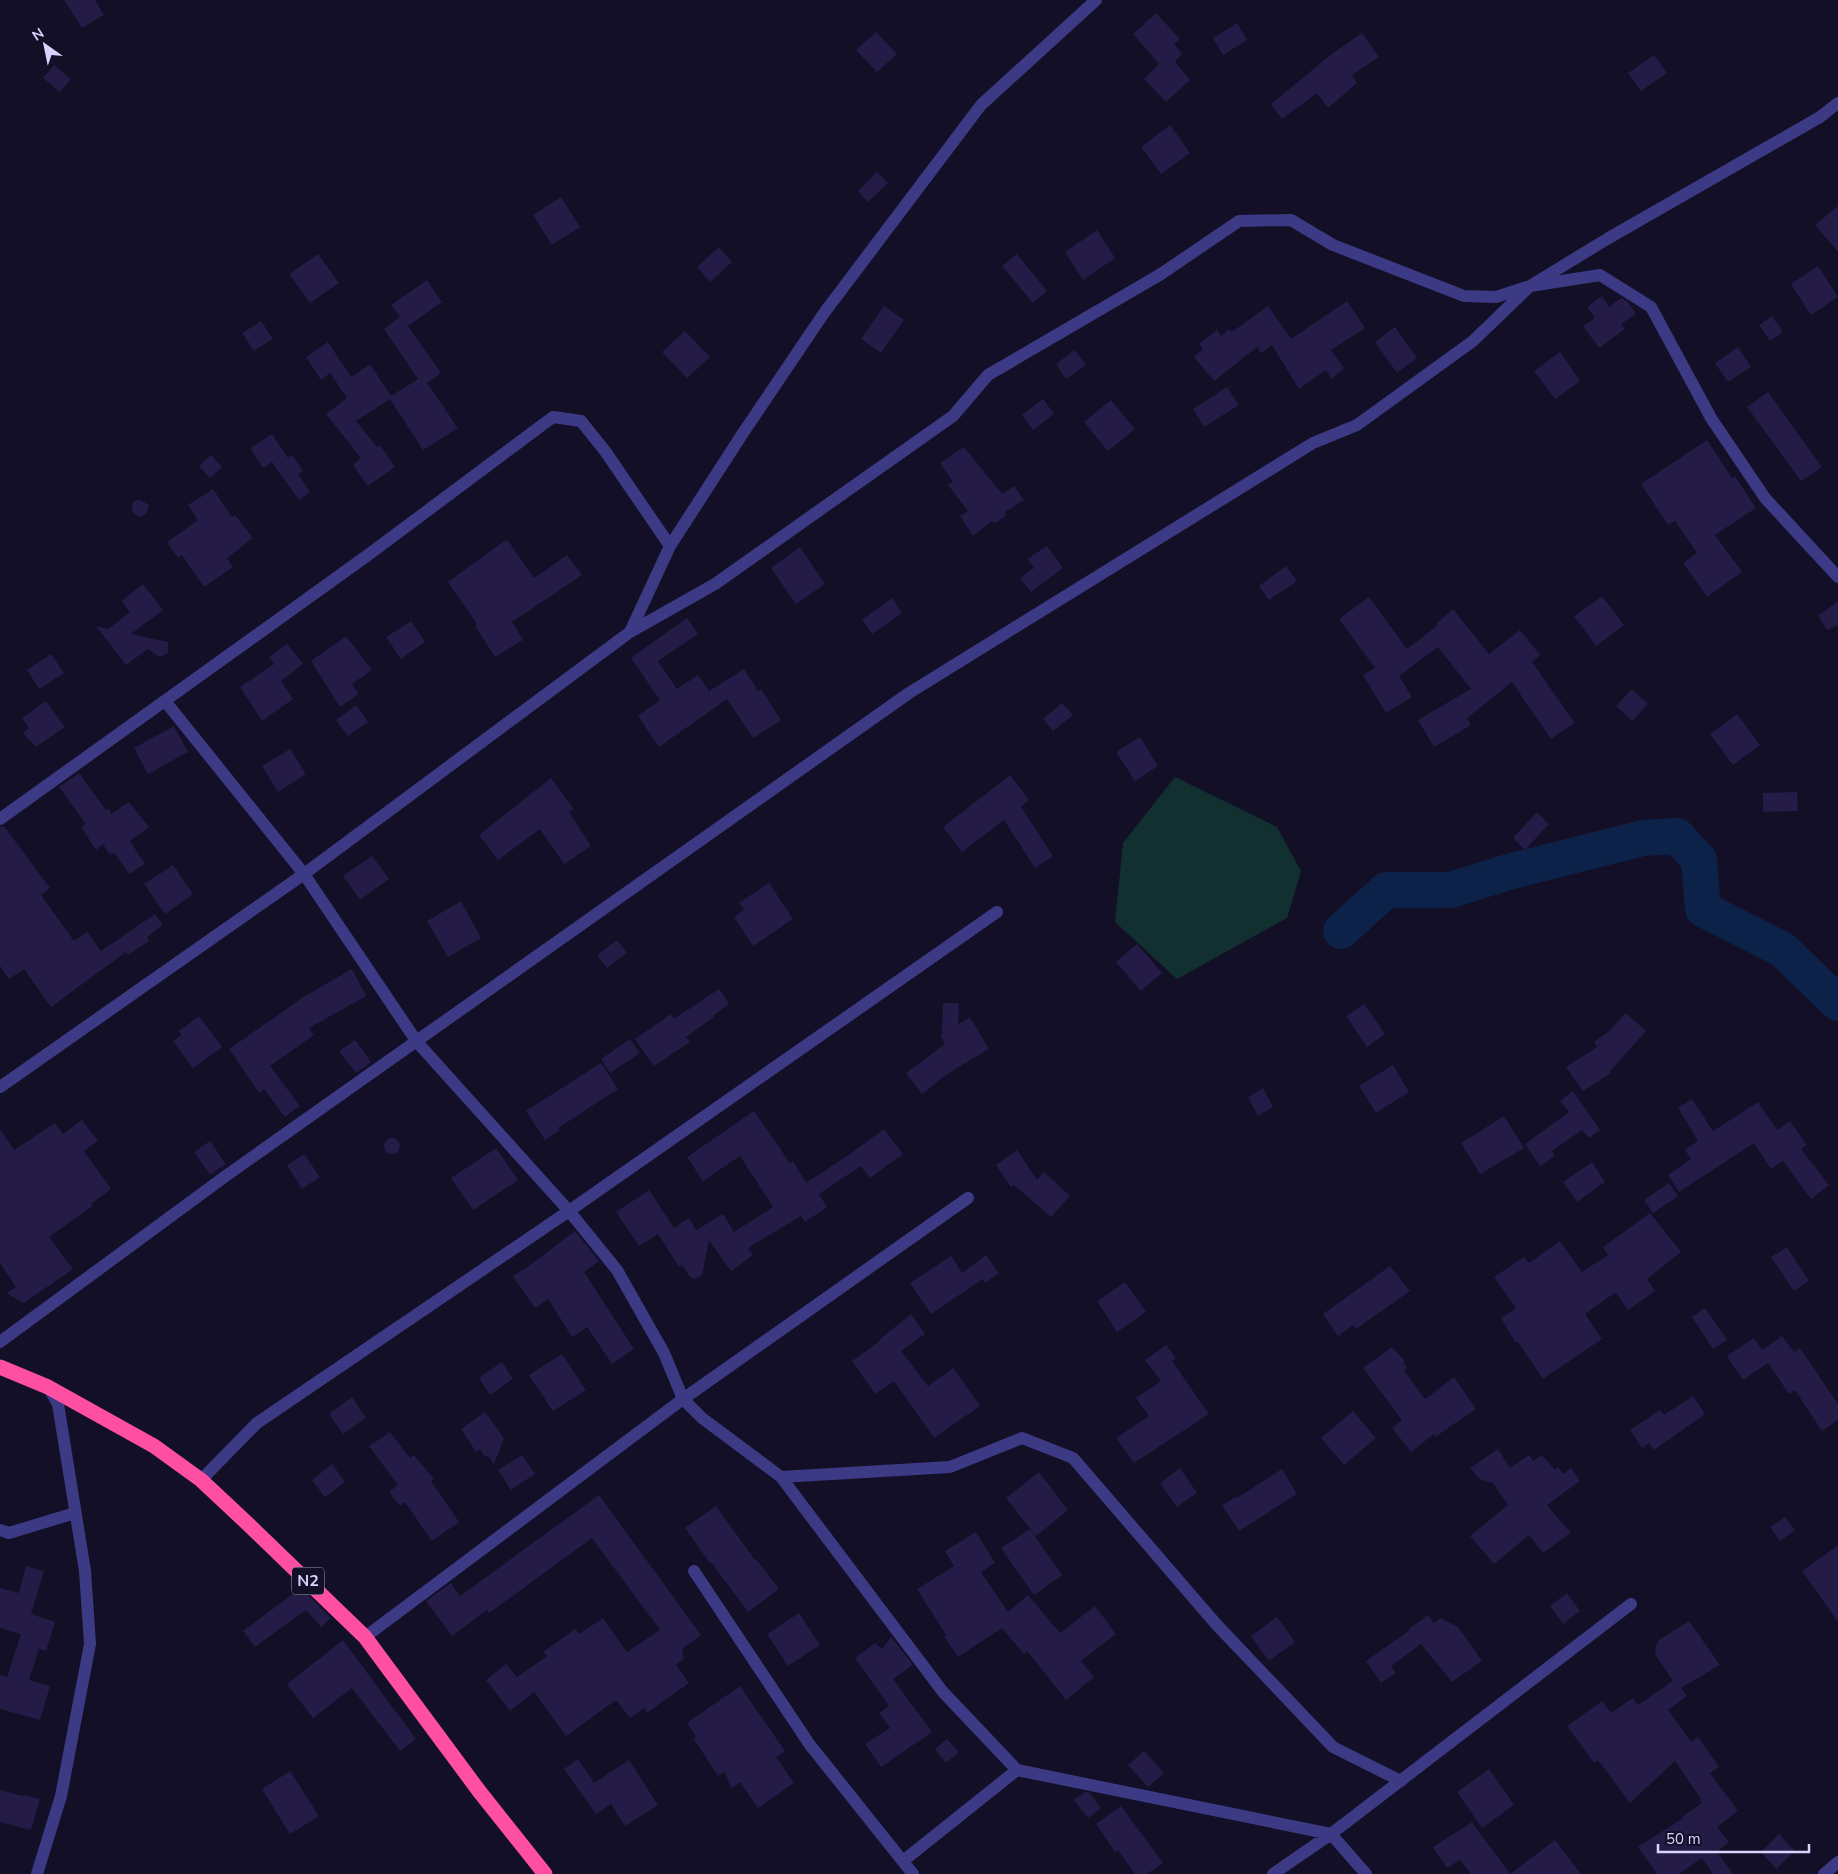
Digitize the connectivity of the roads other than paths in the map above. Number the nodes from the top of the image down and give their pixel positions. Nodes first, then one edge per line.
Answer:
1 (1096, 0) edge
2 (1838, 103) edge
3 (1530, 286) junction
4 (670, 546) junction
5 (1838, 577) edge
6 (630, 632) junction
7 (165, 702) junction
8 (0, 819) edge
9 (304, 874) junction
10 (997, 912) dead end
11 (416, 1042) junction
12 (0, 1087) edge
13 (968, 1198) dead end
14 (569, 1211) junction
15 (0, 1342) edge
16 (0, 1367) edge
17 (48, 1387) junction
18 (683, 1399) junction
19 (781, 1477) junction
20 (201, 1480) junction
21 (75, 1513) junction
22 (0, 1530) edge
23 (694, 1571) dead end
24 (1631, 1604) dead end
25 (365, 1637) junction
26 (1017, 1770) junction
27 (1400, 1781) junction
28 (1331, 1834) junction
29 (903, 1860) junction
30 (1838, 1862) edge
31 (37, 1874) edge
32 (545, 1874) edge
33 (913, 1874) edge
34 (1273, 1874) edge
35 (1366, 1874) edge
36 (1824, 1874) edge

1 - 4 street
2 - 3 street
3 - 5 street
3 - 6 street
3 - 11 street
4 - 6 street
4 - 7 street
6 - 9 street
7 - 8 street
7 - 9 street
9 - 11 street
9 - 12 street
10 - 14 street
11 - 14 street
11 - 15 street
13 - 18 street
14 - 18 street
14 - 20 street
16 - 17 highway, N2
17 - 20 highway, N2
17 - 21 street
18 - 19 street
18 - 25 street
19 - 26 street
19 - 27 street
20 - 25 highway, N2
21 - 22 street
21 - 31 street
23 - 29 street
24 - 27 street
25 - 32 highway, N2
26 - 28 street
26 - 29 street
27 - 28 street
28 - 34 street
28 - 35 street
29 - 33 street
30 - 36 street

